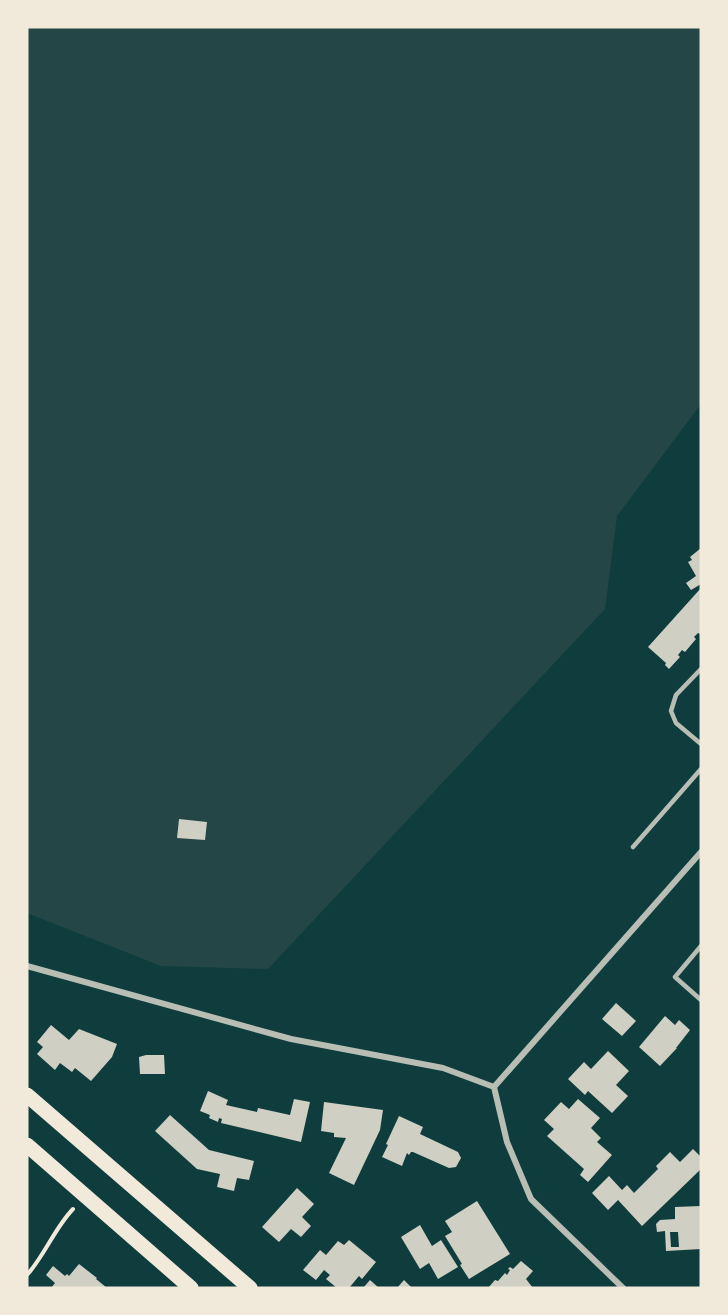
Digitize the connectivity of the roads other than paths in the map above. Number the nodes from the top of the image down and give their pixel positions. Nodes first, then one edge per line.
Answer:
1 (701, 669) edge
2 (701, 744) edge
3 (701, 769) edge
4 (633, 847) dead end
5 (701, 852) edge
6 (701, 946) edge
7 (27, 966) edge
8 (701, 1000) edge
9 (494, 1087) junction
10 (27, 1095) edge
11 (27, 1145) edge
12 (191, 1288) edge
13 (250, 1288) edge
14 (623, 1288) edge

1 - 2 lane
3 - 4 lane
5 - 9 street
6 - 8 lane
7 - 9 street
9 - 14 street
10 - 13 main road
11 - 12 main road

